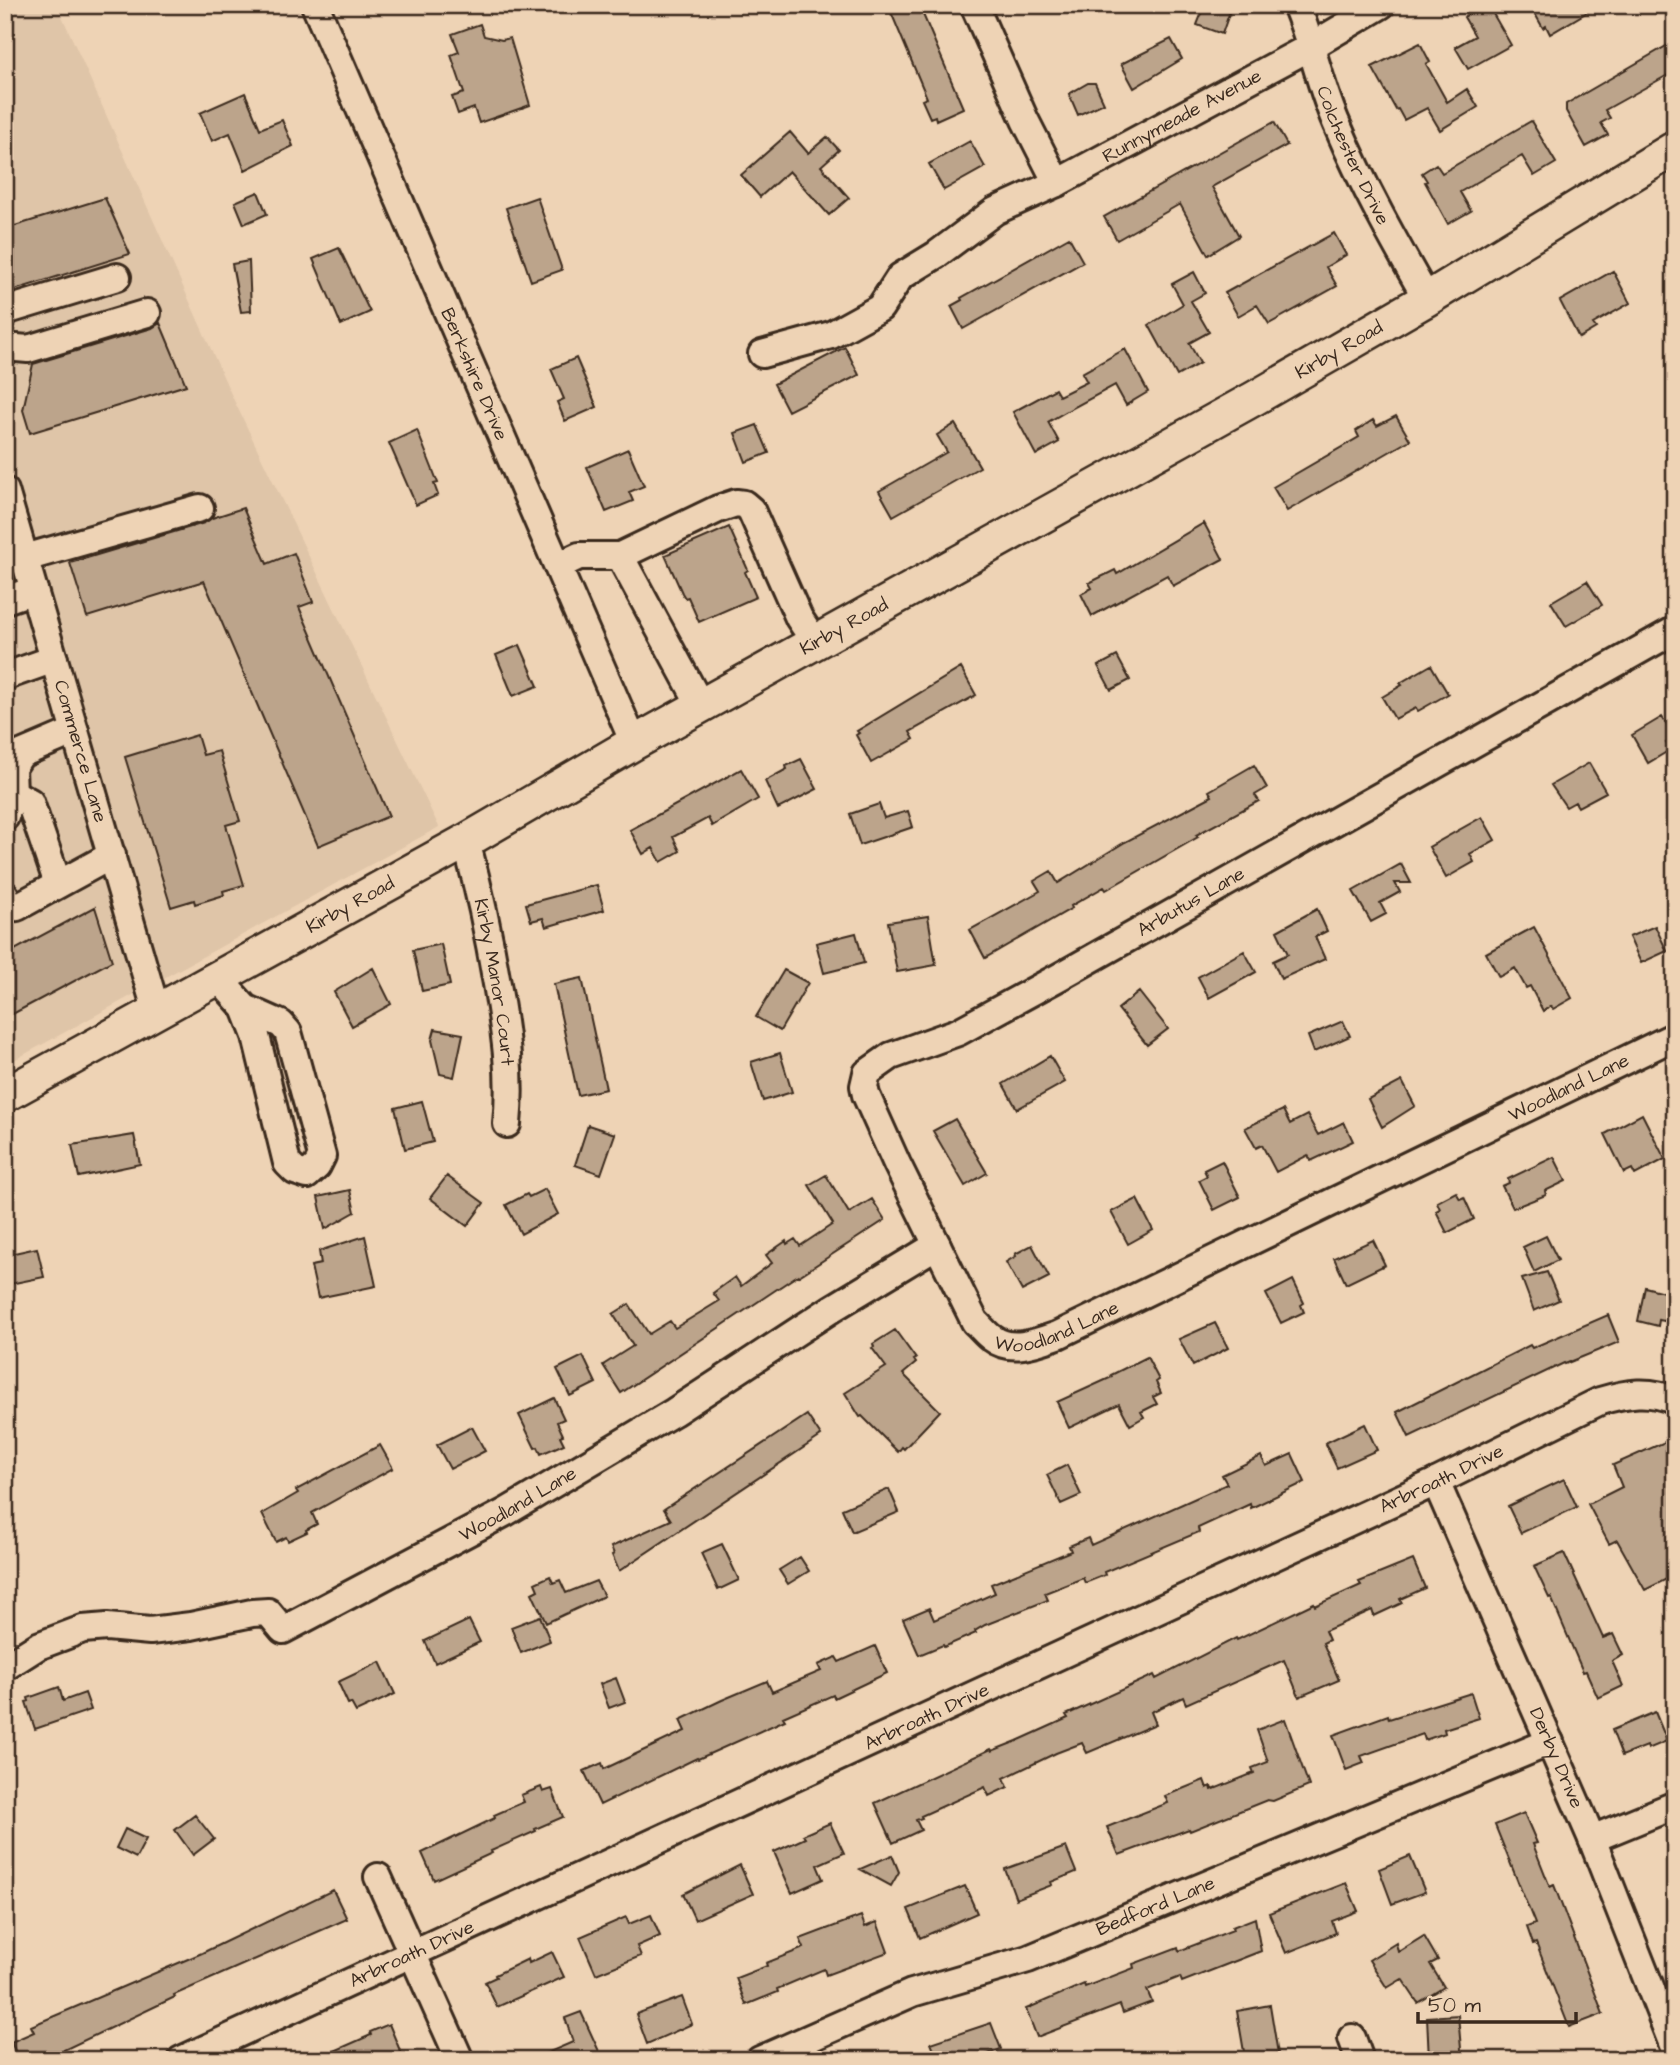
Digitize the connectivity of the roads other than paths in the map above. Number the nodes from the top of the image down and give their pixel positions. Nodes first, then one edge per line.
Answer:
1 (316, 5) edge
2 (974, 5) edge
3 (1296, 5) edge
4 (1381, 5) edge
5 (1310, 47) junction
6 (1675, 148) edge
7 (1057, 183) junction
8 (117, 277) dead end
9 (1427, 299) junction
10 (5, 311) edge
11 (147, 313) dead end
12 (5, 347) edge
13 (762, 354) dead end
14 (5, 491) edge
15 (200, 508) dead end
16 (9, 518) edge
17 (620, 556) junction
18 (25, 558) junction
19 (558, 566) junction
20 (34, 590) junction
21 (5, 600) edge
22 (1675, 630) edge
23 (815, 642) junction
24 (54, 659) junction
25 (5, 673) edge
26 (701, 706) junction
27 (75, 731) junction
28 (634, 743) junction
29 (9, 805) edge
30 (466, 841) junction
31 (111, 855) junction
32 (58, 884) junction
33 (5, 895) edge
34 (219, 978) junction
35 (244, 1007) junction
36 (158, 1013) junction
37 (1675, 1036) edge
38 (5, 1095) edge
39 (507, 1124) dead end
40 (937, 1245) junction
41 (1675, 1401) edge
42 (1436, 1482) junction
43 (5, 1667) edge
44 (1550, 1742) junction
45 (1675, 1805) edge
46 (1592, 1839) junction
47 (378, 1877) dead end
48 (412, 1955) junction
49 (1672, 2043) edge
50 (181, 2060) edge
51 (460, 2060) edge
52 (760, 2060) edge

1 - 19 street, Berkshire Drive
2 - 7 street
3 - 5 street, Colchester Drive
4 - 5 street, Runnymeade Avenue
5 - 7 street, Runnymeade Avenue
5 - 9 street, Colchester Drive
6 - 9 main road, Kirby Road
7 - 13 street, Runnymeade Avenue
8 - 10 street
9 - 23 main road, Kirby Road
11 - 12 street
14 - 16 street, Commerce Lane
15 - 18 street
16 - 18 street, Commerce Lane
17 - 19 street
17 - 23 street
17 - 26 street
18 - 20 street, Commerce Lane
19 - 28 street, Berkshire Drive
20 - 21 street
20 - 24 street, Commerce Lane
22 - 40 street, Arbutus Lane
23 - 26 main road, Kirby Road
24 - 25 street
24 - 27 street, Commerce Lane
26 - 28 main road, Kirby Road
27 - 29 street
27 - 31 street, Commerce Lane
28 - 30 main road, Kirby Road
29 - 32 street
30 - 34 main road, Kirby Road
30 - 39 street, Kirby Manor Court
31 - 32 street
31 - 36 street, Commerce Lane
32 - 33 street
34 - 35 street
34 - 36 main road, Kirby Road
35 - 35 street
36 - 38 main road, Kirby Road
37 - 40 street, Woodland Lane
40 - 43 street, Woodland Lane
41 - 42 street, Arbroath Drive
42 - 44 street, Derby Drive
42 - 48 street, Arbroath Drive
44 - 46 street, Derby Drive
44 - 52 street, Bedford Lane
45 - 46 street
46 - 49 street, Derby Drive
47 - 48 street
48 - 50 street, Arbroath Drive
48 - 51 street

